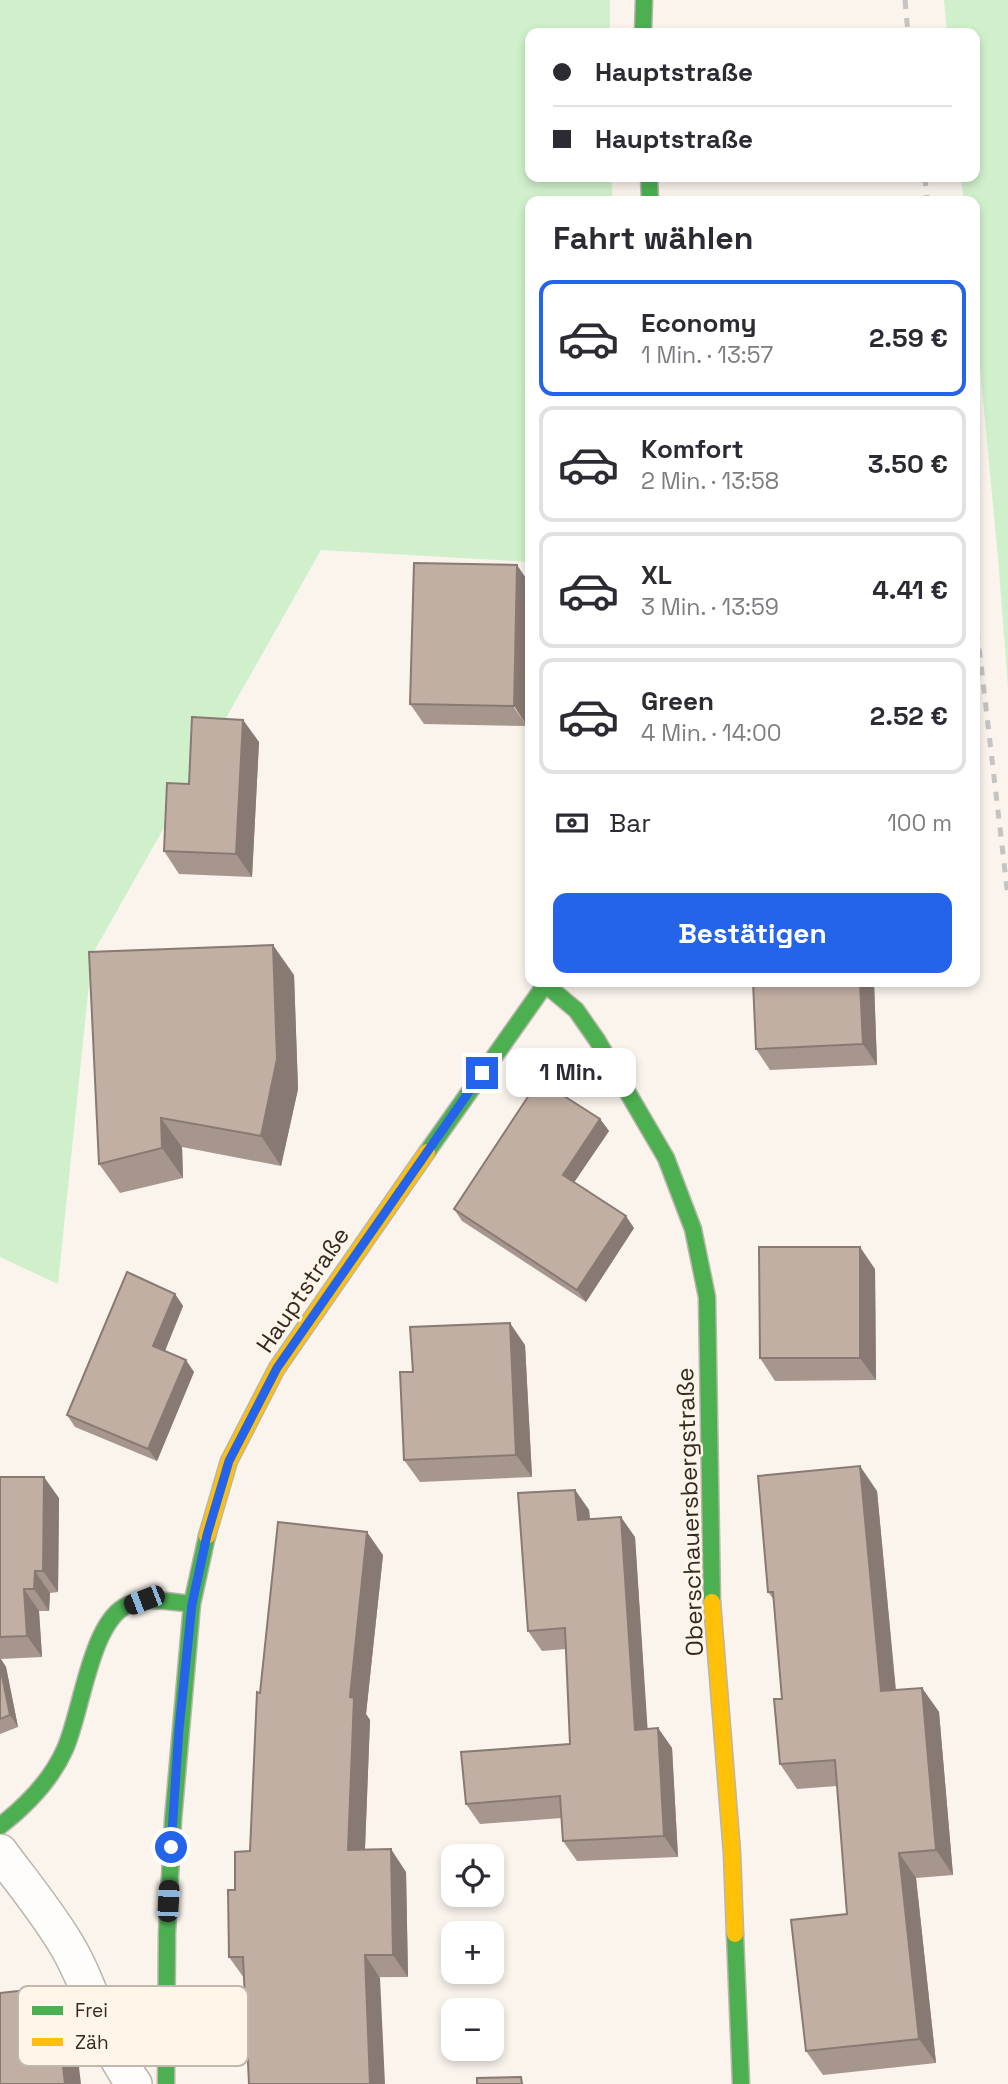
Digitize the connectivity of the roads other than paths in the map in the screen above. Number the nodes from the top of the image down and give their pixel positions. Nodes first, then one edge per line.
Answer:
1 (644, 0) edge
2 (643, 28) edge
3 (543, 987) edge
4 (550, 987) edge
5 (192, 1604) junction
6 (0, 1826) edge
7 (0, 1852) edge
8 (88, 1986) edge
9 (167, 1986) edge
10 (123, 2066) edge
11 (166, 2066) edge
12 (134, 2084) edge
13 (166, 2084) edge
14 (741, 2084) edge

1 - 2 street
3 - 5 street, Hauptstraße
4 - 14 street, Oberschauersbergstraße
5 - 6 street
5 - 9 street, Hauptstraße
7 - 8 lane
10 - 12 lane
11 - 13 street, Hauptstraße

